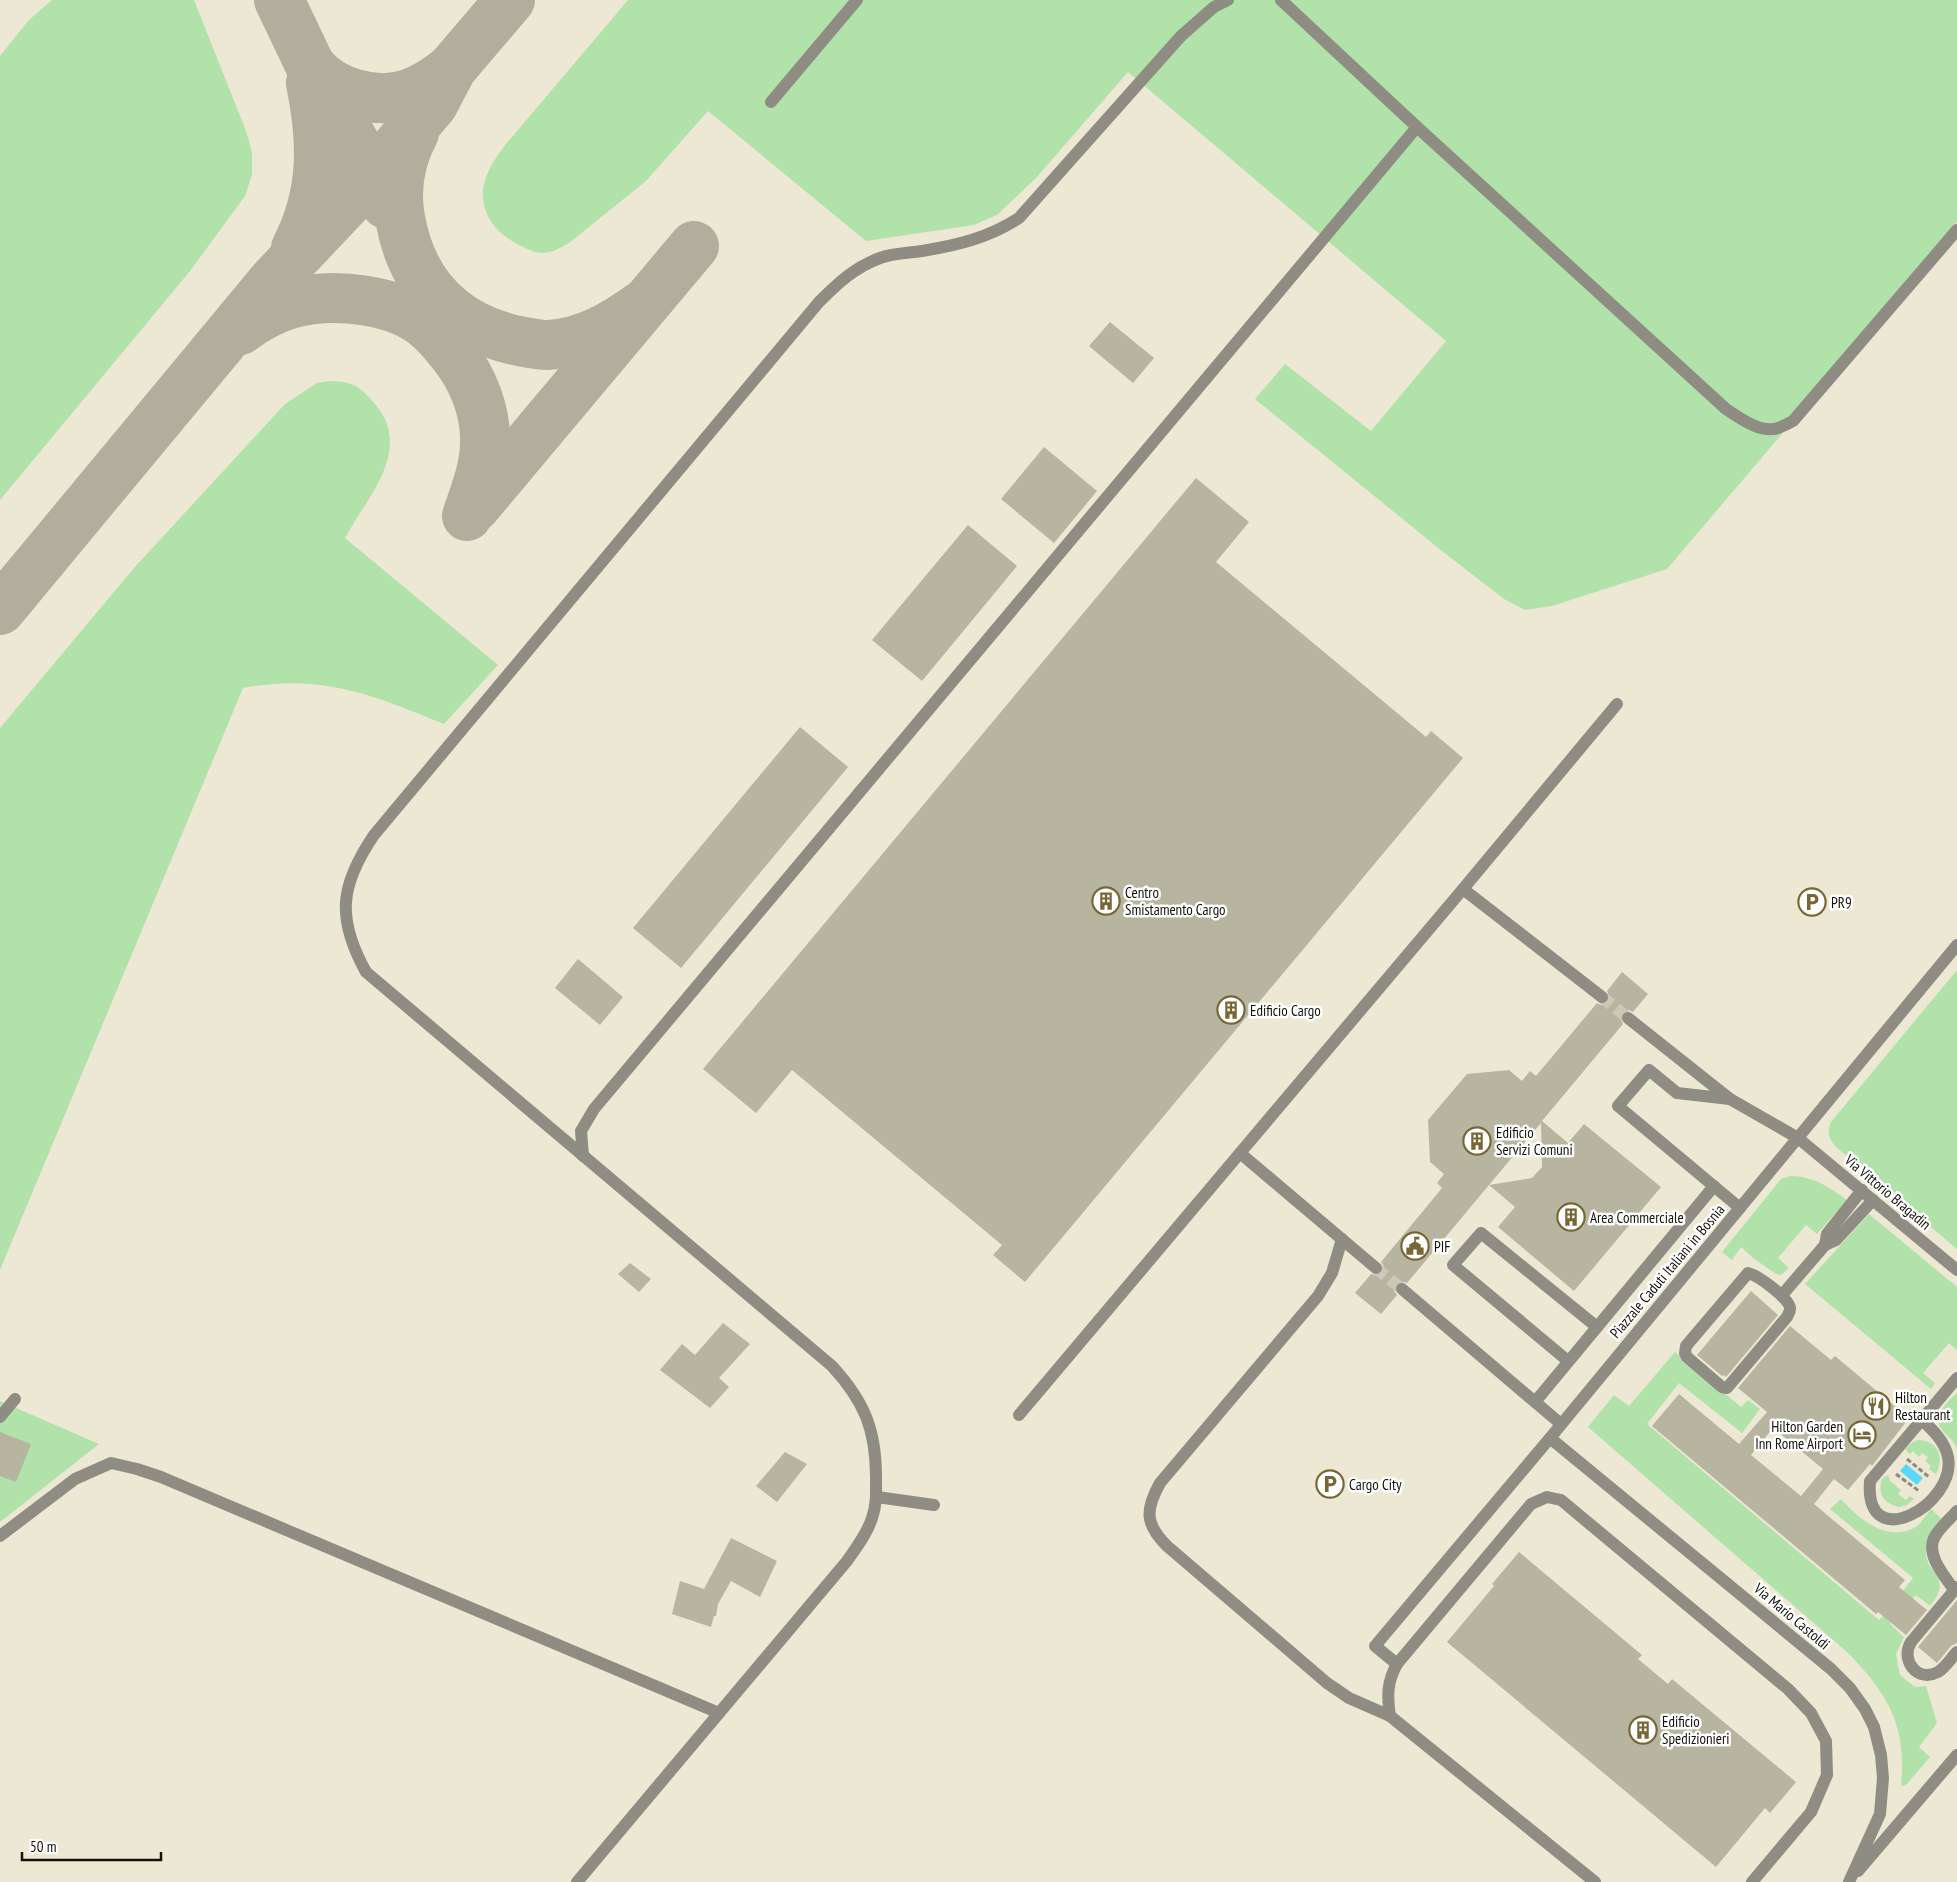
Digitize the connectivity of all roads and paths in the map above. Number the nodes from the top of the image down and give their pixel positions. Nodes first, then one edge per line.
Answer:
1 (857, 0) edge
2 (1228, 0) edge
3 (1282, 0) edge
4 (771, 102) dead end
5 (1417, 127) junction
6 (1957, 230) edge
7 (1617, 704) dead end
8 (1463, 888) junction
9 (1957, 944) edge
10 (1602, 997) tunnel mouth
11 (1628, 1018) tunnel mouth
12 (1730, 1099) junction
13 (1798, 1138) junction
14 (1240, 1153) junction
15 (583, 1156) junction
16 (1714, 1186) junction
17 (1862, 1190) junction
18 (1873, 1200) junction
19 (1740, 1208) junction
20 (1342, 1239) junction
21 (1825, 1245) junction
22 (1376, 1268) tunnel mouth
23 (1957, 1270) edge
24 (1402, 1289) tunnel mouth
25 (1782, 1295) junction
26 (1597, 1327) junction
27 (1568, 1361) junction
28 (1957, 1378) edge
29 (15, 1399) dead end
30 (1535, 1402) junction
31 (1020, 1415) dead end
32 (0, 1418) edge
33 (1922, 1420) junction
34 (1562, 1424) junction
35 (1550, 1438) junction
36 (1896, 1450) junction
37 (1884, 1464) junction
38 (1941, 1486) junction
39 (877, 1497) junction
40 (1930, 1500) junction
41 (934, 1505) dead end
42 (1957, 1511) edge
43 (0, 1536) edge
44 (1956, 1589) edge
45 (1957, 1652) edge
46 (1397, 1664) junction
47 (718, 1713) junction
48 (1390, 1716) junction
49 (1957, 1755) edge
50 (577, 1882) edge
51 (1595, 1882) edge
52 (1752, 1882) edge
53 (1849, 1882) edge

1 - 4 street
2 - 15 street
3 - 5 street
5 - 6 street
5 - 15 street
7 - 8 street
8 - 10 street
8 - 14 street
9 - 13 street, Piazzale Caduti Italiani in Bosnia
11 - 12 street
12 - 13 street
12 - 16 street
13 - 17 street, Via Vittorio Bragadin
13 - 19 street, Piazzale Caduti Italiani in Bosnia
14 - 20 street
14 - 31 street
15 - 39 street
16 - 19 street
16 - 26 street
17 - 18 street, Via Vittorio Bragadin
17 - 21 street
18 - 21 street
18 - 23 street, Via Vittorio Bragadin
19 - 34 street, Piazzale Caduti Italiani in Bosnia
20 - 22 street
20 - 48 street
21 - 25 street
24 - 30 street
25 - 25 street
26 - 27 street
26 - 27 street
27 - 30 street
28 - 33 street
29 - 32 street
30 - 34 street
33 - 36 street
33 - 38 street
34 - 35 street, Piazzale Caduti Italiani in Bosnia
35 - 46 street, Piazzale Caduti Italiani in Bosnia
35 - 53 street, Via Mario Castoldi
36 - 37 street
36 - 38 path
37 - 40 path
37 - 40 street
38 - 40 street
39 - 41 street
39 - 47 street
42 - 44 street
43 - 47 street
44 - 45 street
46 - 48 street
46 - 52 street
47 - 50 street
48 - 51 street
49 - 53 street

